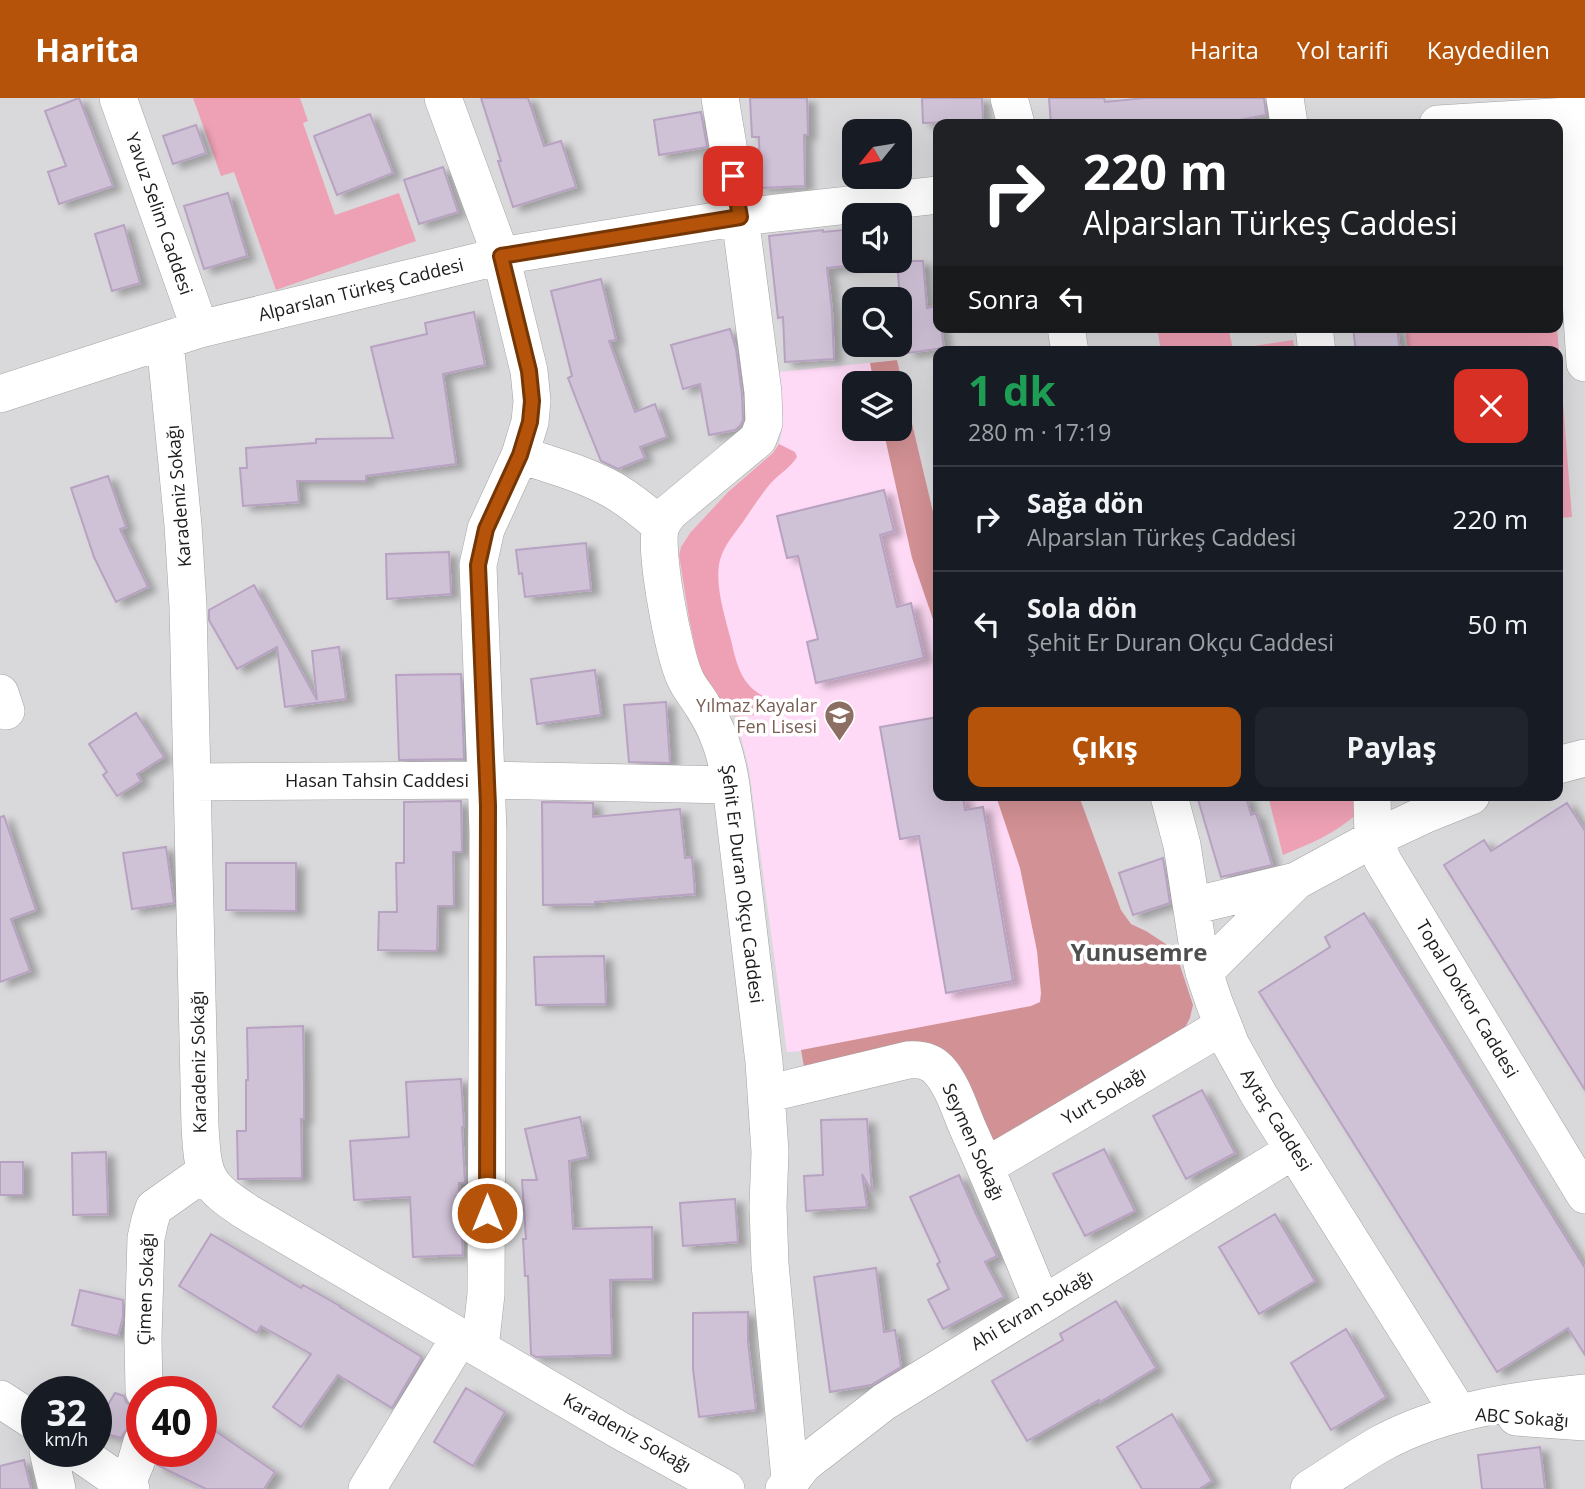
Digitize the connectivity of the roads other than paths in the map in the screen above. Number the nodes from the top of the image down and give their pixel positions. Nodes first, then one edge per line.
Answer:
1 (118, 98) edge
2 (443, 98) edge
3 (720, 98) edge
4 (1009, 98) edge
5 (1285, 98) edge
6 (1577, 115) edge
7 (1015, 119) edge
8 (1288, 119) edge
9 (1515, 119) edge
10 (933, 196) edge
11 (740, 217) junction
12 (501, 256) junction
13 (200, 329) junction
14 (164, 341) junction
15 (1585, 363) edge
16 (0, 394) edge
17 (520, 455) junction
18 (661, 526) junction
19 (1585, 758) edge
20 (1563, 764) edge
21 (488, 780) junction
22 (191, 782) junction
23 (731, 785) junction
24 (1170, 801) edge
25 (1372, 801) edge
26 (1458, 801) edge
27 (1373, 839) junction
28 (1296, 881) junction
29 (1192, 906) junction
30 (1205, 972) junction
31 (1223, 1026) junction
32 (766, 1094) junction
33 (1294, 1150) junction
34 (985, 1167) junction
35 (205, 1172) junction
36 (1585, 1195) edge
37 (1042, 1304) junction
38 (470, 1342) junction
39 (144, 1376) edge
40 (1585, 1393) edge
41 (0, 1399) edge
42 (21, 1413) edge
43 (1459, 1413) junction
44 (1585, 1422) edge
45 (52, 1467) edge
46 (99, 1467) edge
47 (134, 1467) edge
48 (787, 1484) edge
49 (128, 1487) edge
50 (57, 1489) edge
51 (367, 1489) edge
52 (726, 1489) edge
53 (1309, 1489) edge

1 - 13 street, Yavuz Selim Caddesi
2 - 12 street
3 - 11 street
4 - 7 street
5 - 8 street
6 - 9 street
6 - 15 street
10 - 11 street, Alparslan Türkeş Caddesi
11 - 12 street, Alparslan Türkeş Caddesi
11 - 18 street
12 - 13 street, Alparslan Türkeş Caddesi
12 - 17 street
13 - 14 street, Alparslan Türkeş Caddesi
14 - 16 street, Alparslan Türkeş Caddesi
14 - 22 street, Karadeniz Sokağı
17 - 18 street
17 - 21 street
18 - 23 street, Şehit Er Duran Okçu Caddesi
19 - 20 street
21 - 22 street, Hasan Tahsin Caddesi
21 - 23 street, Hasan Tahsin Caddesi
21 - 38 street
22 - 35 street, Karadeniz Sokağı
23 - 32 street, Şehit Er Duran Okçu Caddesi
24 - 29 street, Aytaç Caddesi
25 - 27 street, Topal Doktor Caddesi
26 - 27 street
27 - 28 street
27 - 36 street, Topal Doktor Caddesi
28 - 29 street
28 - 30 street
29 - 30 street, Aytaç Caddesi
30 - 31 street, Aytaç Caddesi
31 - 33 street, Aytaç Caddesi
31 - 34 street, Yurt Sokağı
32 - 34 street, Seymen Sokağı
32 - 48 street, Şehit Er Duran Okçu Caddesi
33 - 37 street, Ahi Evran Sokağı
33 - 43 street, Aytaç Caddesi
34 - 37 street, Seymen Sokağı
35 - 38 street, Karadeniz Sokağı
35 - 39 street, Çimen Sokağı
37 - 48 street, Ahi Evran Sokağı
38 - 51 street
38 - 52 street, Karadeniz Sokağı
40 - 43 street
41 - 42 street
43 - 44 street, ABC Sokağı
43 - 53 street
45 - 50 street
46 - 49 street
47 - 49 street

